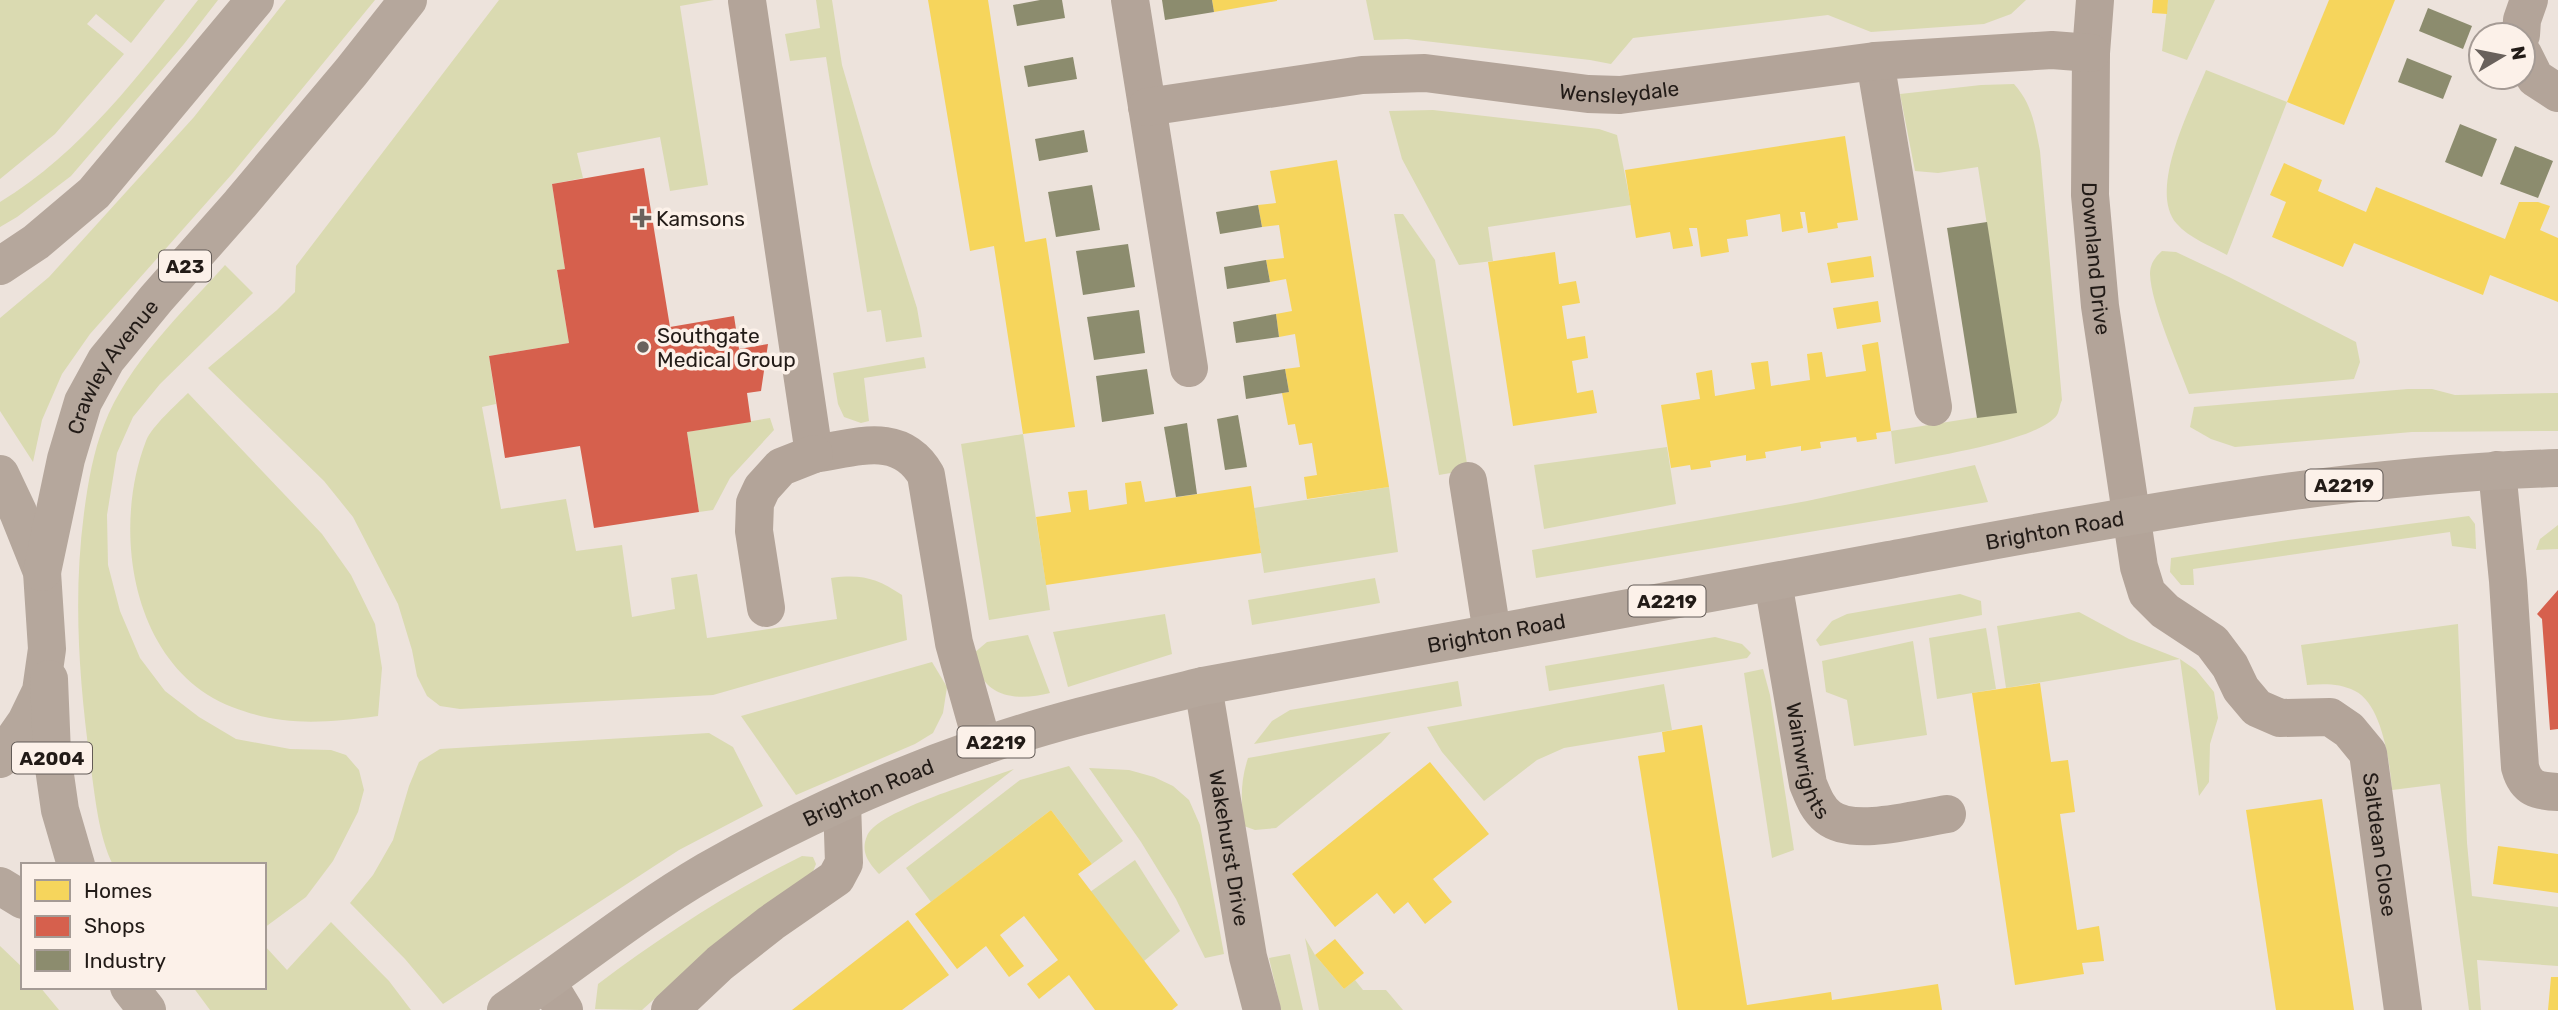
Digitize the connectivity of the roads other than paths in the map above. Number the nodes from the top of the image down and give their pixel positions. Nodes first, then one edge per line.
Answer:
1 (255, 0) edge
2 (408, 0) edge
3 (1130, 0) edge
4 (2095, 0) edge
5 (2529, 0) edge
6 (747, 1) edge
7 (2522, 21) edge
8 (2091, 53) junction
9 (1875, 61) junction
10 (2537, 79) edge
11 (2558, 93) edge
12 (1147, 107) junction
13 (0, 267) edge
14 (1189, 368) dead end
15 (1933, 407) dead end
16 (814, 454) junction
17 (2558, 468) edge
18 (2497, 470) junction
19 (0, 474) edge
20 (1468, 481) dead end
21 (2131, 516) junction
22 (42, 572) junction
23 (1773, 582) junction
24 (766, 608) dead end
25 (1492, 633) junction
26 (47, 649) junction
27 (1203, 686) junction
28 (983, 746) junction
29 (0, 759) edge
30 (2558, 792) edge
31 (842, 803) junction
32 (1947, 814) dead end
33 (75, 863) edge
34 (0, 886) edge
35 (21, 899) edge
36 (131, 989) edge
37 (556, 996) edge
38 (147, 1010) edge
39 (506, 1010) edge
40 (670, 1010) edge
41 (1262, 1010) edge
42 (2403, 1010) edge

1 - 13 main road
2 - 22 main road, Crawley Avenue / A23
3 - 12 street
4 - 8 street, Downland Drive
5 - 7 street
6 - 16 street
8 - 9 street, Wensleydale
8 - 21 street, Downland Drive
9 - 12 street, Wensleydale
9 - 15 street
10 - 11 street
12 - 14 street
16 - 24 street
16 - 28 street
17 - 18 main road, Brighton Road / A2219
18 - 21 main road, Brighton Road / A2219
18 - 30 street
19 - 22 main road
20 - 25 street
21 - 23 main road, Brighton Road / A2219
21 - 42 street, Saltdean Close
22 - 26 main road
23 - 25 main road, Brighton Road / A2219
23 - 32 street, Wainwrights
25 - 27 main road, Brighton Road / A2219
26 - 29 main road
26 - 33 main road, A2004
27 - 28 main road, Brighton Road / A2219
27 - 41 street, Wakehurst Drive
28 - 31 main road, Brighton Road / A2219
31 - 37 main road, Brighton Road / A2219
31 - 40 street
34 - 35 main road
36 - 38 main road
37 - 39 main road, Brighton Road / A2219

